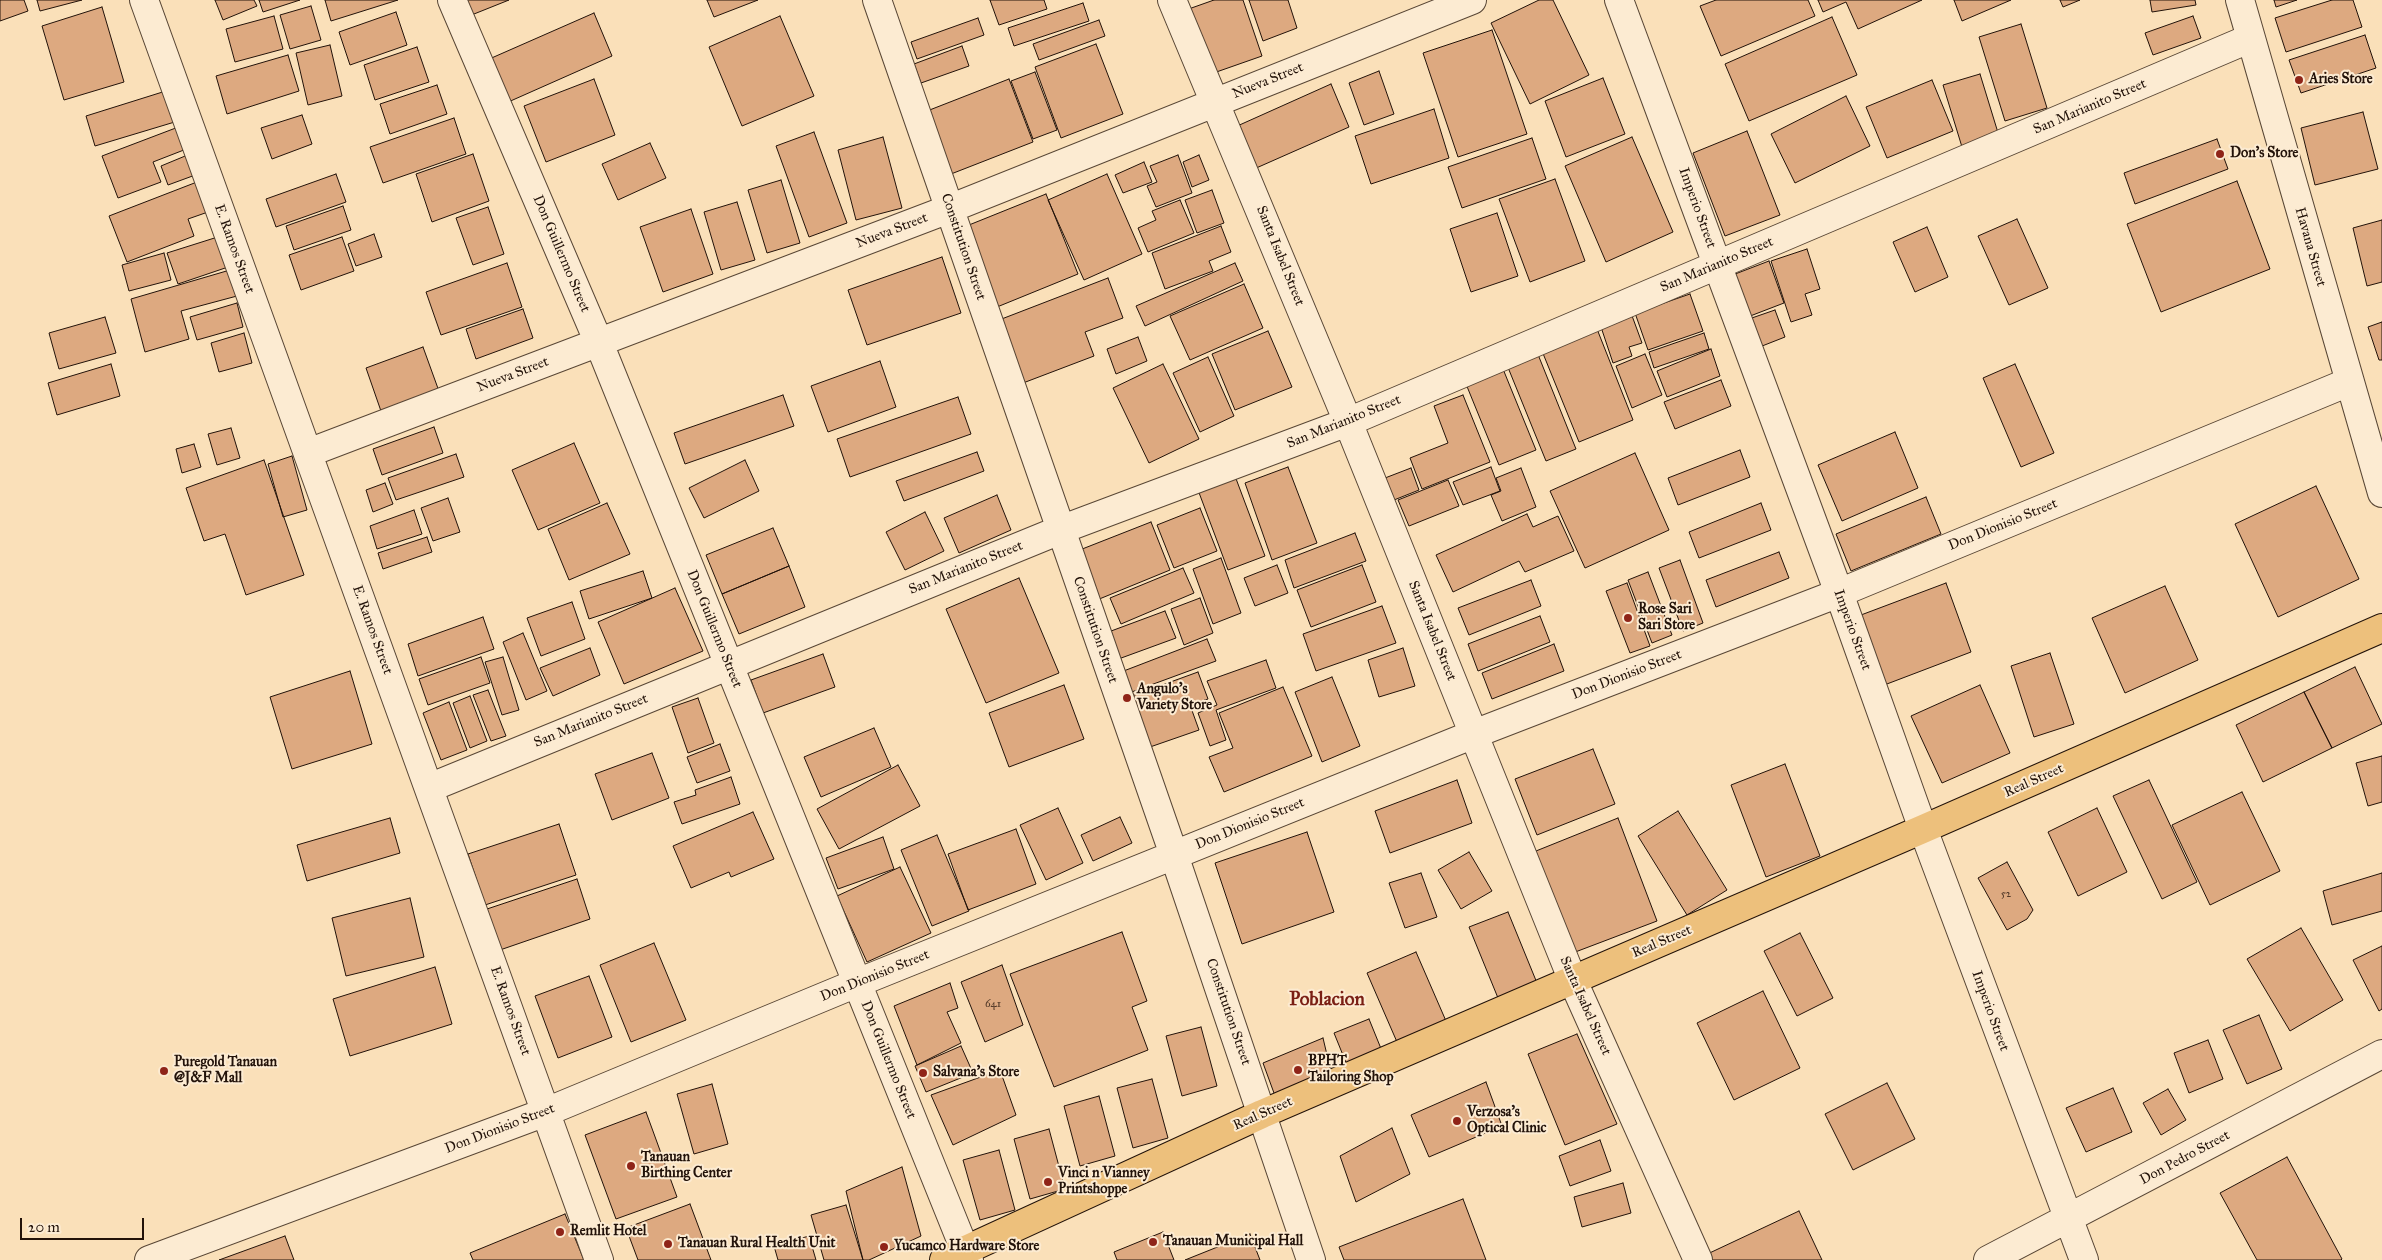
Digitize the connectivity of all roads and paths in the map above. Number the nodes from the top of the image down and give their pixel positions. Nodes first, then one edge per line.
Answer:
1 (144, 0) edge
2 (452, 0) edge
3 (877, 0) edge
4 (1172, 0) edge
5 (1472, 0) edge
6 (1619, 0) edge
7 (2240, 0) edge
8 (2251, 38) junction
9 (1216, 102) junction
10 (949, 209) junction
11 (1718, 265) junction
12 (599, 343) junction
13 (2349, 382) junction
14 (1348, 422) junction
15 (308, 453) junction
16 (2382, 493) edge
17 (1060, 530) junction
18 (1839, 593) junction
19 (2382, 628) edge
20 (728, 664) junction
21 (1474, 734) junction
22 (430, 788) junction
23 (1923, 829) junction
24 (1174, 855) junction
25 (1573, 981) junction
26 (857, 983) junction
27 (2382, 1054) edge
28 (546, 1112) junction
29 (1262, 1114) junction
30 (2068, 1220) junction
31 (959, 1257) edge
32 (150, 1260) edge
33 (599, 1260) edge
34 (1311, 1260) edge
35 (1698, 1260) edge
36 (1988, 1260) edge
37 (2084, 1260) edge

1 - 15 street, E. Ramos Street
2 - 12 street, Don Guillermo Street
3 - 10 street, Constitution Street
4 - 9 street, Santa Isabel Street
5 - 9 street, Nueva Street
6 - 11 street, Imperio Street
7 - 8 street, Havana Street
8 - 11 street, San Marianito Street
8 - 13 street, Havana Street
9 - 10 street, Nueva Street
9 - 14 street, Santa Isabel Street
10 - 12 street, Nueva Street
10 - 17 street, Constitution Street
11 - 14 street, San Marianito Street
11 - 18 street, Imperio Street
12 - 15 street, Nueva Street
12 - 20 street, Don Guillermo Street
13 - 16 street, Havana Street
13 - 18 street, Don Dionisio Street
14 - 17 street, San Marianito Street
14 - 21 street, Santa Isabel Street
15 - 22 street, E. Ramos Street
17 - 20 street, San Marianito Street
17 - 24 street, Constitution Street
18 - 21 street, Don Dionisio Street
18 - 23 street, Imperio Street
19 - 23 main road, Real Street
20 - 22 street, San Marianito Street
20 - 26 street, Don Guillermo Street
21 - 24 street, Don Dionisio Street
21 - 25 street, Santa Isabel Street
22 - 28 street, E. Ramos Street
23 - 25 main road, Real Street
23 - 30 street, Imperio Street
24 - 26 street, Don Dionisio Street
24 - 29 street, Constitution Street
25 - 29 main road, Real Street
25 - 35 street, Santa Isabel Street
26 - 28 street, Don Dionisio Street
26 - 31 street, Don Guillermo Street
27 - 30 street, Don Pedro Street
28 - 32 street, Don Dionisio Street
28 - 33 street, E. Ramos Street
29 - 31 main road, Real Street
29 - 34 street, Constitution Street
30 - 36 street, Don Pedro Street
30 - 37 street, Imperio Street

